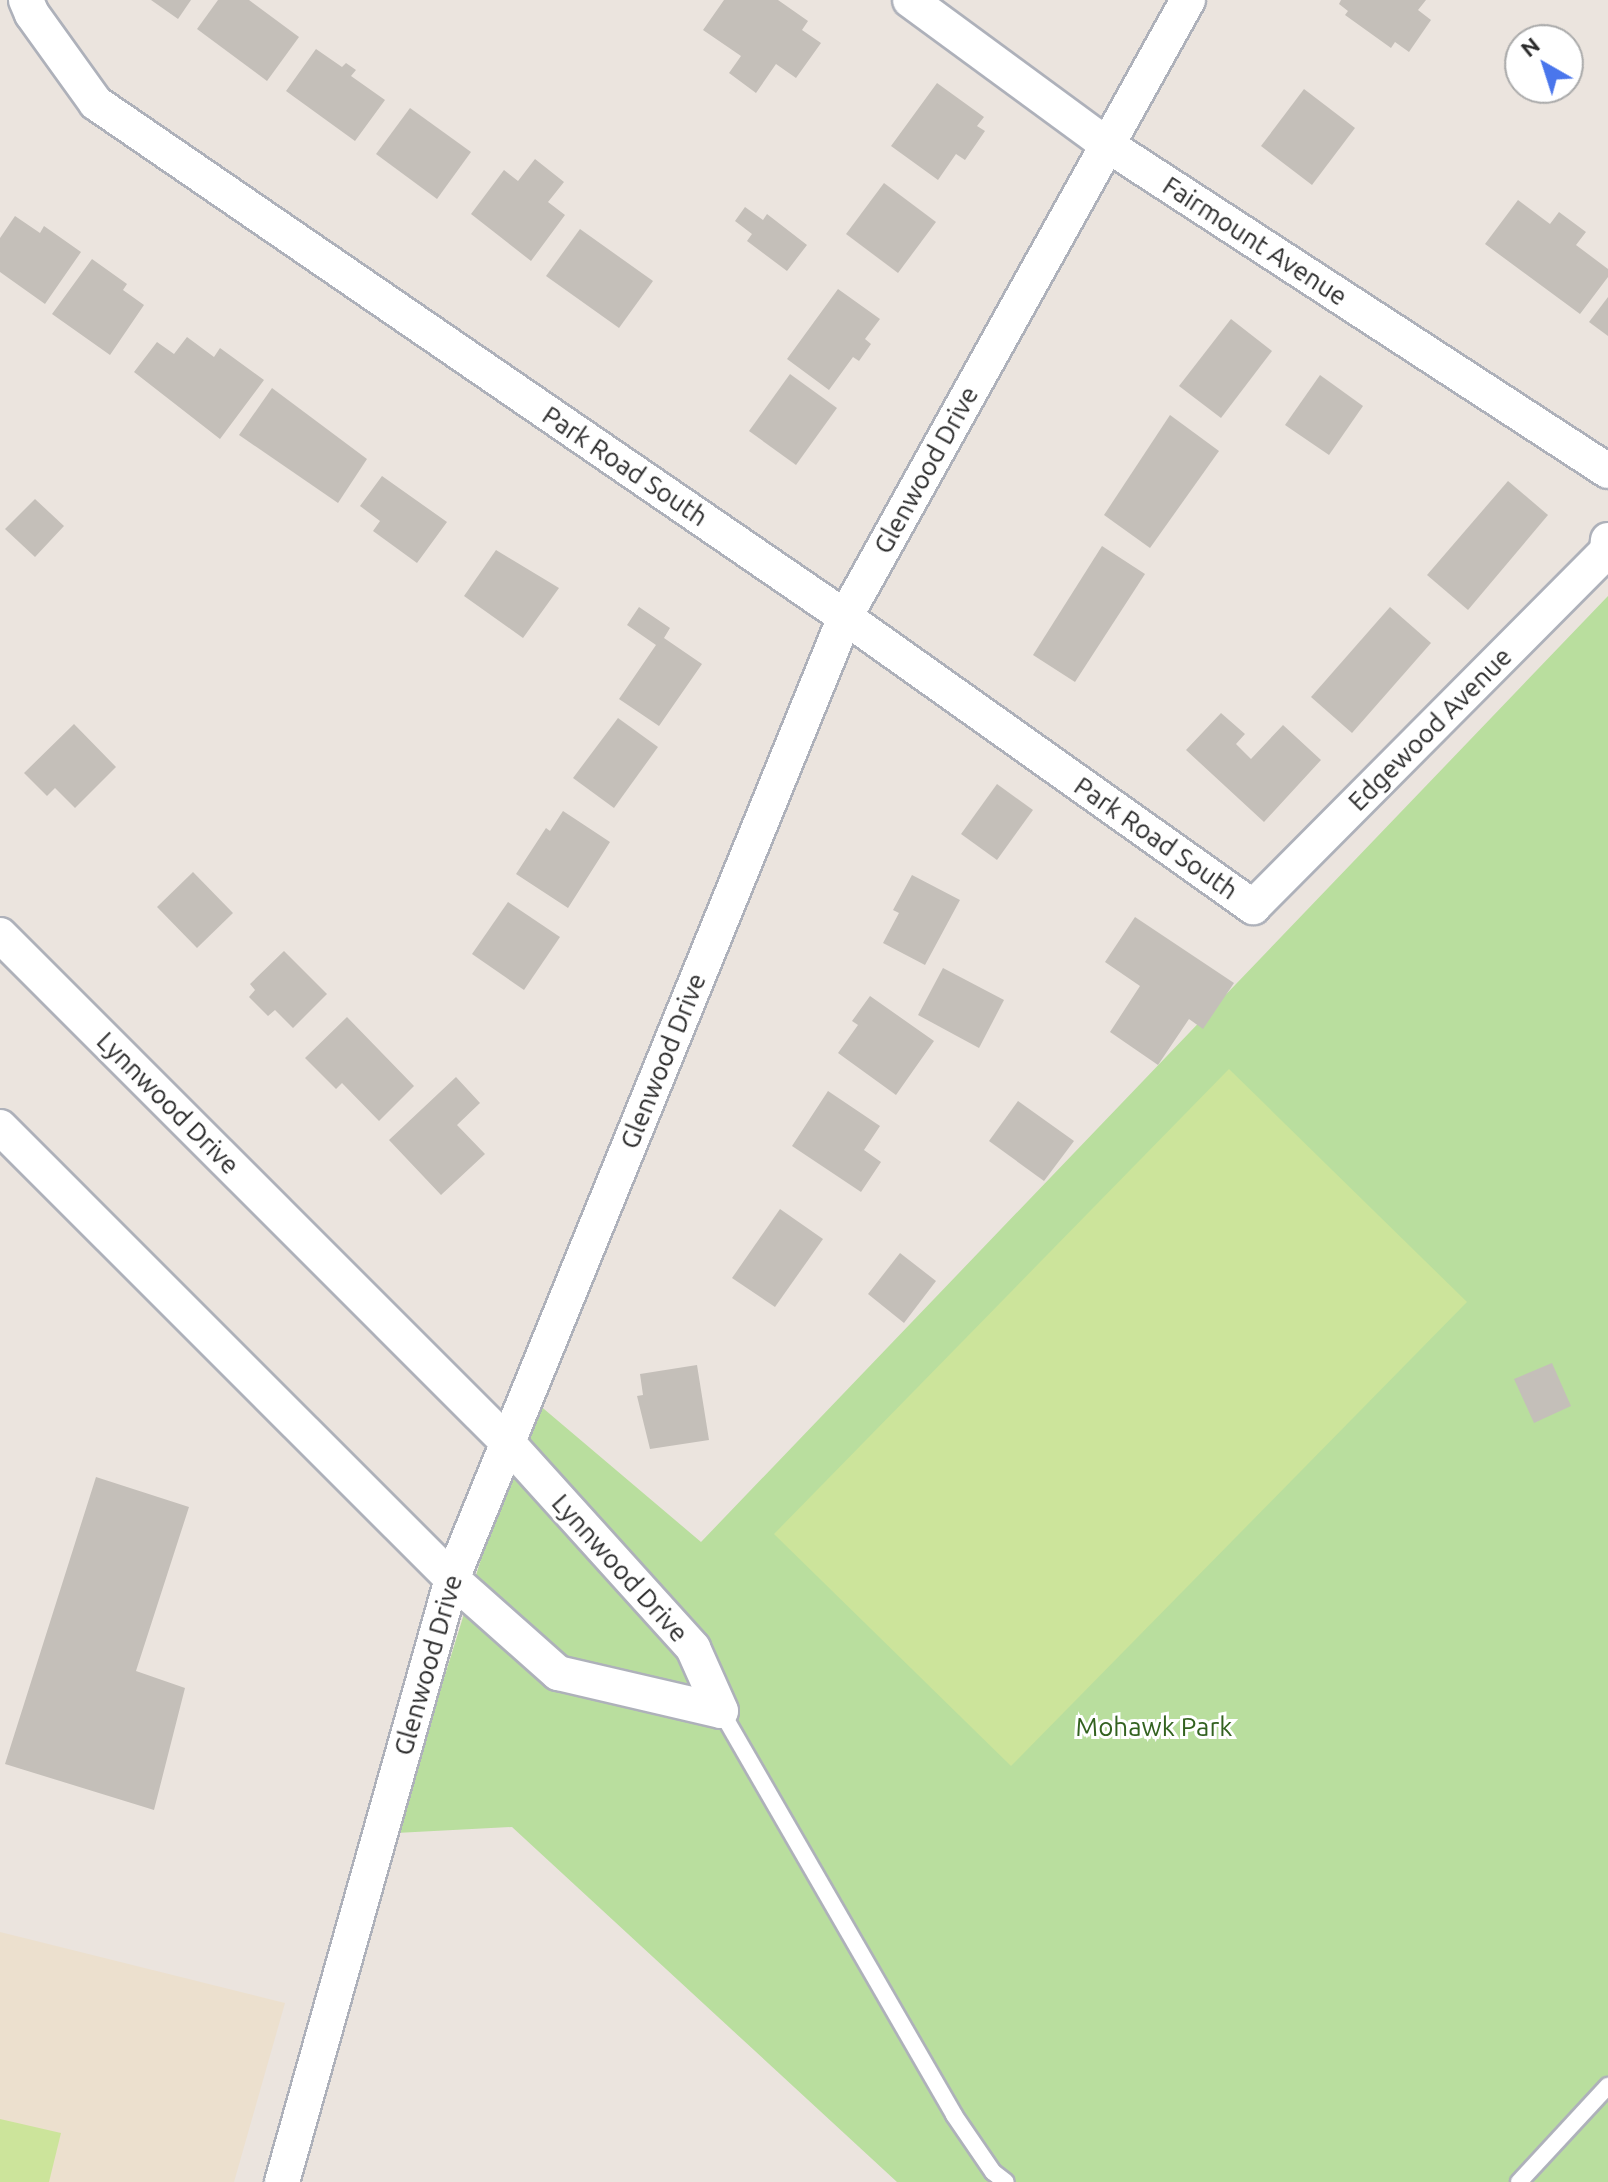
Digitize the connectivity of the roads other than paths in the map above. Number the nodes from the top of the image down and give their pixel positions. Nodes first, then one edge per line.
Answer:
1 (26, 0) edge
2 (910, 0) edge
3 (1188, 0) edge
4 (1106, 144) junction
5 (1608, 471) edge
6 (1608, 540) edge
7 (1607, 551) edge
8 (845, 617) junction
9 (1253, 907) joint
10 (0, 935) edge
11 (0, 1127) edge
12 (507, 1442) junction
13 (452, 1579) junction
14 (721, 1711) junction
15 (1608, 2086) edge
16 (282, 2182) edge
17 (1006, 2182) edge
18 (1519, 2182) edge

1 - 8 street, Park Road South
2 - 4 street, Fairmount Avenue
3 - 4 street, Glenwood Drive
4 - 5 street, Fairmount Avenue
4 - 8 street, Glenwood Drive
6 - 7 street
7 - 9 street, Edgewood Avenue
8 - 9 street, Park Road South
8 - 12 street, Glenwood Drive
10 - 12 street, Lynnwood Drive
11 - 13 street
12 - 13 street, Glenwood Drive
12 - 14 street, Lynnwood Drive
13 - 14 street
13 - 16 street, Glenwood Drive
14 - 17 lane
15 - 18 lane

